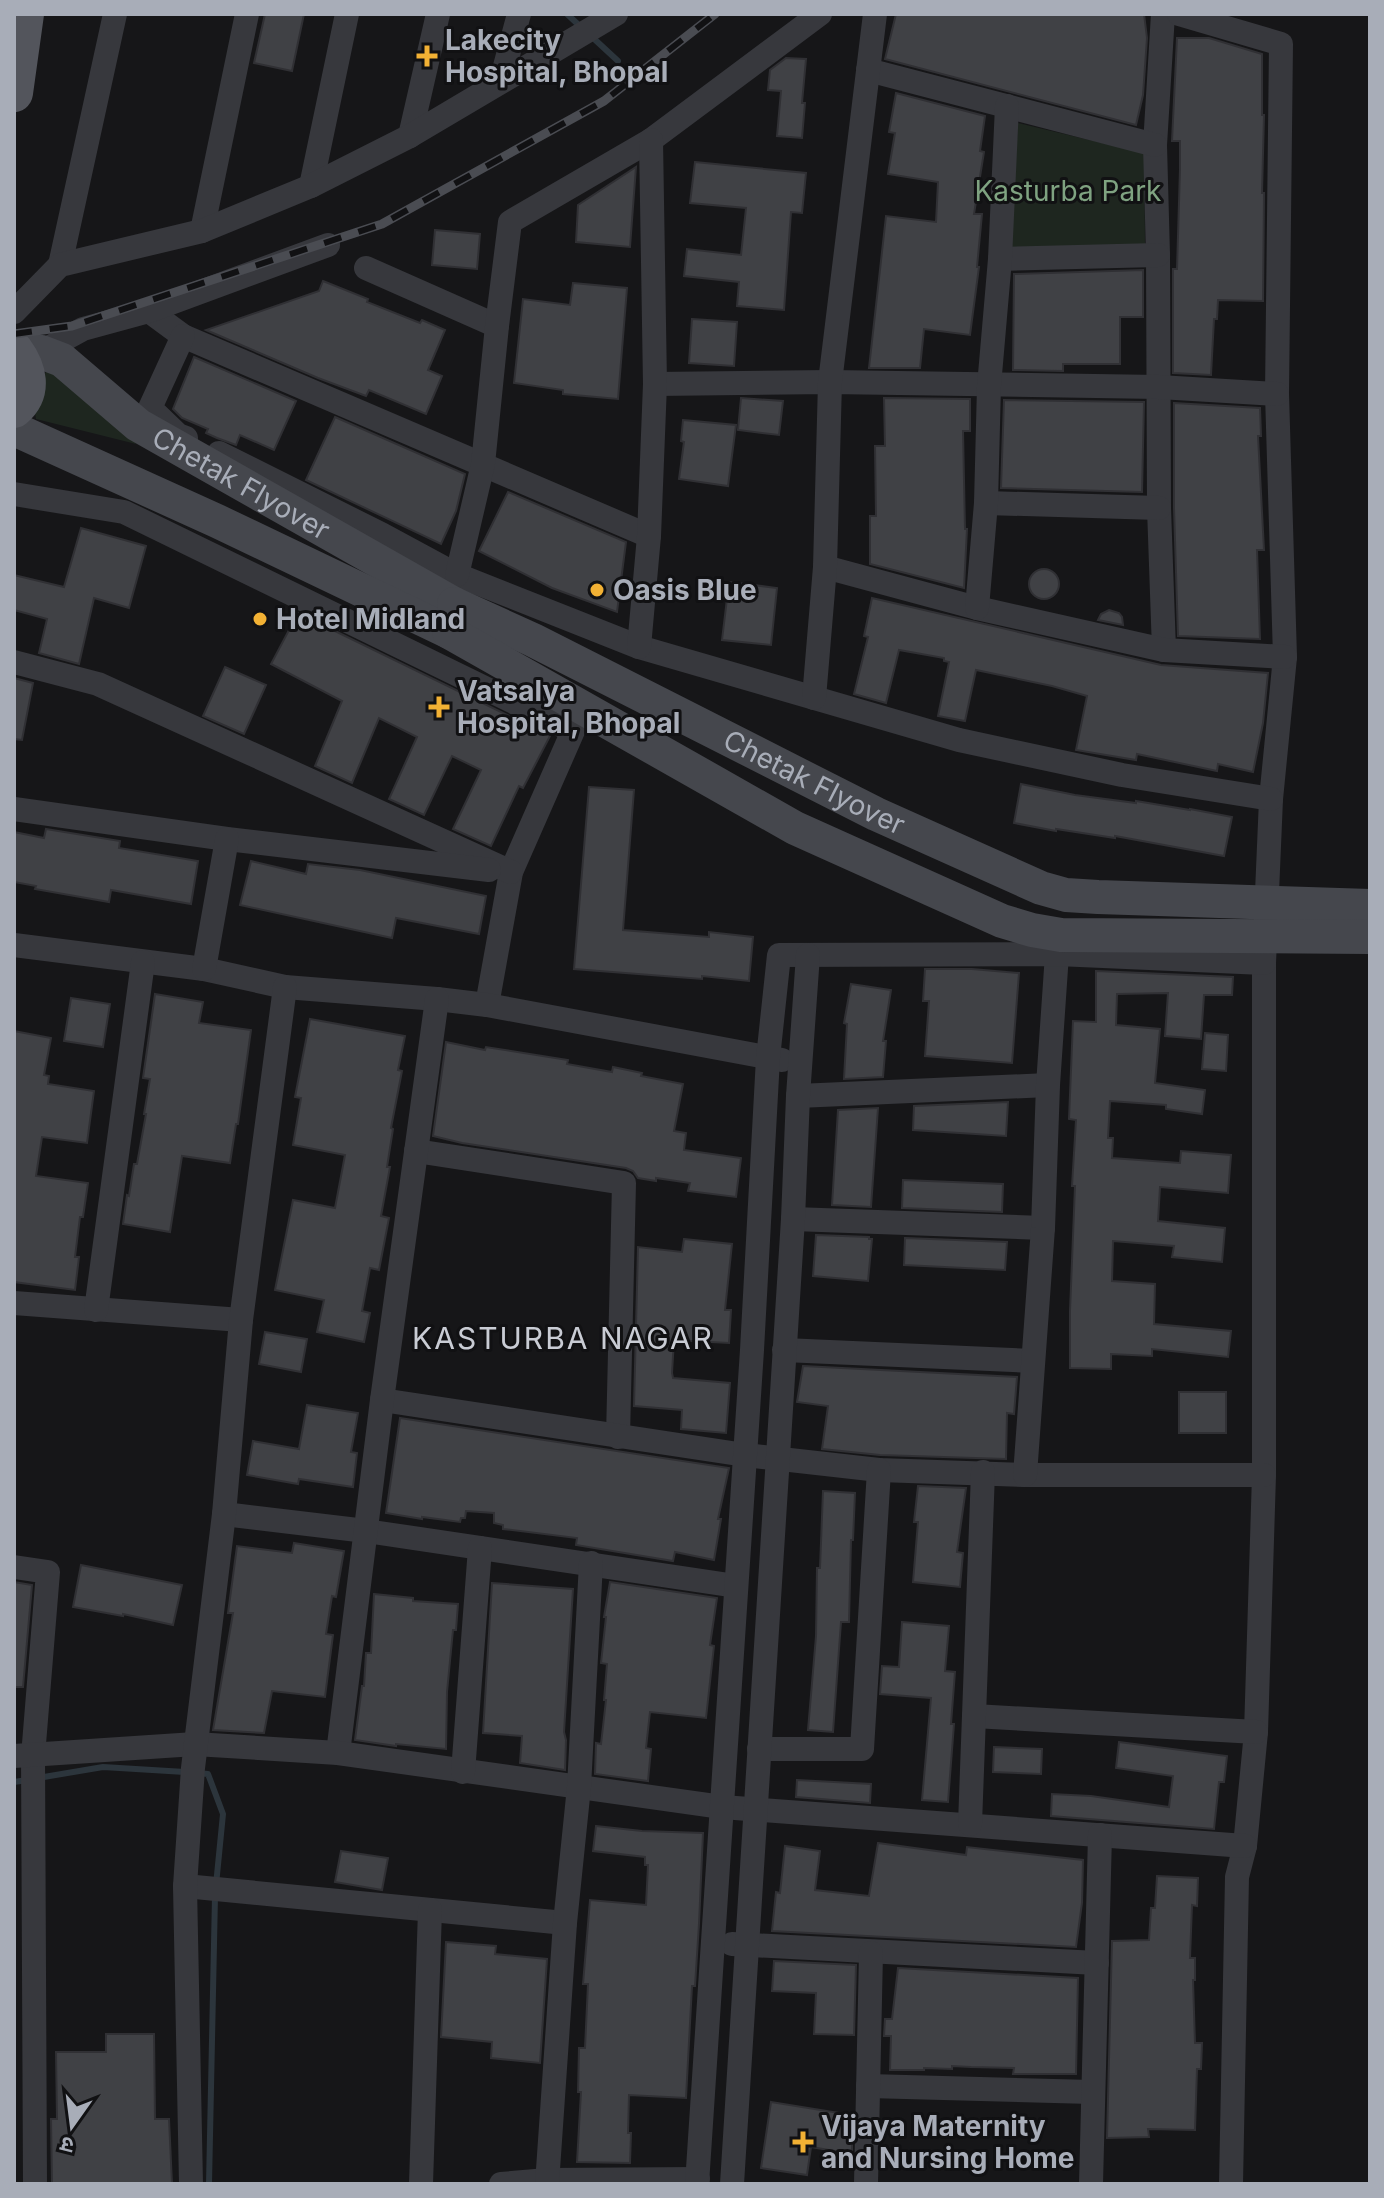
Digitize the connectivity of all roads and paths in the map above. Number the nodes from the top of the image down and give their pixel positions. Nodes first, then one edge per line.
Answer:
1 (115, 14) edge
2 (247, 14) edge
3 (347, 14) edge
4 (438, 14) edge
5 (519, 14) edge
6 (820, 14) edge
7 (875, 14) edge
8 (1163, 14) edge
9 (1179, 14) edge
10 (607, 19) edge
11 (868, 70) junction
12 (501, 81) junction
13 (1007, 106) junction
14 (410, 136) junction
15 (651, 140) junction
16 (1155, 145) junction
17 (311, 186) junction
18 (202, 231) junction
19 (328, 245) dead end
20 (1158, 255) junction
21 (1000, 259) junction
22 (60, 265) junction
23 (366, 268) dead end
24 (149, 311) junction
25 (14, 312) edge
26 (497, 326) junction
27 (183, 336) junction
28 (23, 351) edge
29 (830, 382) junction
30 (655, 384) junction
31 (989, 386) junction
32 (1159, 387) junction
33 (1277, 394) junction
34 (14, 409) edge
35 (14, 429) edge
36 (483, 464) junction
37 (14, 494) edge
38 (986, 503) junction
39 (1159, 508) junction
40 (649, 536) junction
41 (825, 567) junction
42 (454, 604) junction
43 (977, 608) junction
44 (639, 647) junction
45 (1164, 650) junction
46 (1285, 657) junction
47 (14, 662) edge
48 (814, 698) junction
49 (1271, 799) junction
50 (14, 809) edge
51 (227, 839) junction
52 (511, 872) junction
53 (1370, 906) edge
54 (1370, 937) edge
55 (14, 945) edge
56 (1057, 954) junction
57 (808, 955) junction
58 (143, 962) junction
59 (1264, 963) junction
60 (204, 969) junction
61 (285, 987) junction
62 (437, 999) junction
63 (487, 1005) junction
64 (768, 1058) junction
65 (800, 1064) junction
66 (1048, 1085) junction
67 (798, 1096) junction
68 (416, 1151) junction
69 (793, 1219) junction
70 (1043, 1228) junction
71 (14, 1303) edge
72 (96, 1310) junction
73 (241, 1320) junction
74 (784, 1350) junction
75 (1033, 1361) junction
76 (382, 1400) junction
77 (618, 1437) junction
78 (745, 1455) junction
79 (776, 1459) junction
80 (879, 1470) junction
81 (983, 1472) junction
82 (1025, 1475) junction
83 (1264, 1475) junction
84 (224, 1514) junction
85 (366, 1531) junction
86 (480, 1548) junction
87 (591, 1563) junction
88 (14, 1567) edge
89 (736, 1586) junction
90 (974, 1716) junction
91 (1256, 1732) junction
92 (759, 1749) junction
93 (338, 1753) junction
94 (24, 1756) edge
95 (193, 1766) junction
96 (463, 1772) junction
97 (579, 1787) junction
98 (722, 1807) junction
99 (754, 1809) junction
100 (970, 1824) junction
101 (1100, 1835) junction
102 (1245, 1846) junction
103 (185, 1886) junction
104 (430, 1910) junction
105 (565, 1923) junction
106 (714, 1943) junction
107 (746, 1946) junction
108 (871, 1953) junction
109 (1097, 1963) junction
110 (868, 2086) junction
111 (1092, 2092) junction
112 (699, 2149) junction
113 (733, 2151) junction
114 (547, 2182) edge
115 (698, 2182) edge
116 (35, 2184) edge
117 (191, 2184) edge
118 (421, 2184) edge
119 (501, 2184) edge
120 (732, 2184) edge
121 (866, 2184) edge
122 (1091, 2184) edge
123 (1231, 2184) edge

1 - 22 street
2 - 18 street
3 - 17 street
4 - 14 street
5 - 12 street
6 - 15 street
7 - 11 street
8 - 16 street
9 - 33 street
10 - 12 street
11 - 13 street
11 - 29 street
12 - 14 street
13 - 16 street
13 - 21 street
14 - 17 street
15 - 26 street
15 - 30 street
16 - 20 street
17 - 18 street
18 - 22 street
19 - 24 street
20 - 21 street
20 - 32 street
21 - 31 street
22 - 25 street
23 - 26 street
24 - 27 street
24 - 28 street
26 - 36 street
27 - 36 street
27 - 42 street
28 - 34 main road
28 - 42 main road, Chetak Flyover
29 - 30 street
29 - 31 street
29 - 41 street
30 - 40 street
31 - 32 street
31 - 38 street
32 - 33 street
32 - 39 street
33 - 46 street
35 - 42 main road, Chetak Flyover
36 - 40 street
36 - 42 street
37 - 52 street
38 - 39 street
38 - 43 street
39 - 45 street
40 - 44 street
41 - 43 street
41 - 48 street
42 - 44 street
42 - 53 main road, Chetak Flyover, bridge
42 - 54 main road, Chetak Flyover, bridge
43 - 45 street
44 - 48 street
45 - 46 street
46 - 49 street
47 - 52 street
48 - 49 street
49 - 59 street
50 - 51 street
51 - 52 street
51 - 60 street
52 - 63 street
55 - 58 street
56 - 57 street
56 - 59 street
56 - 66 street
57 - 64 street
57 - 65 street
58 - 60 street
58 - 72 street
59 - 83 street
60 - 61 street
61 - 62 street
61 - 73 street
62 - 63 street
62 - 68 street
63 - 64 street
64 - 65 street
64 - 78 street
65 - 67 street
66 - 67 street
66 - 70 street
67 - 69 street
68 - 76 street
68 - 77 street
69 - 70 street
69 - 74 street
70 - 75 street
71 - 72 street
72 - 73 street
73 - 84 street
74 - 75 street
74 - 79 street
75 - 82 street
76 - 77 street
76 - 85 street
77 - 78 street
78 - 79 street
78 - 89 street
79 - 80 street
79 - 92 street
80 - 81 street
80 - 92 street
81 - 82 street
81 - 90 street
82 - 83 street
83 - 91 street
84 - 85 street
84 - 95 street
85 - 86 street
85 - 93 street
86 - 87 street
86 - 96 street
87 - 89 street
87 - 97 street
88 - 94 street
89 - 98 street
90 - 91 street
90 - 100 street
91 - 102 street
92 - 99 street
93 - 95 street
93 - 96 street
94 - 95 street
94 - 116 street
95 - 103 street
96 - 97 street
97 - 98 street
97 - 105 street
98 - 99 street
98 - 106 street
99 - 100 street
99 - 107 street
100 - 101 street
101 - 102 street
101 - 109 street
102 - 123 street
103 - 104 street
103 - 117 street
104 - 105 street
104 - 118 street
105 - 114 street
106 - 107 street
106 - 112 street
107 - 108 street
107 - 113 street
108 - 109 street
108 - 110 street
109 - 111 street
110 - 111 street
110 - 121 street
111 - 122 street
112 - 113 street
112 - 115 street
113 - 120 street
114 - 115 street
114 - 119 street

